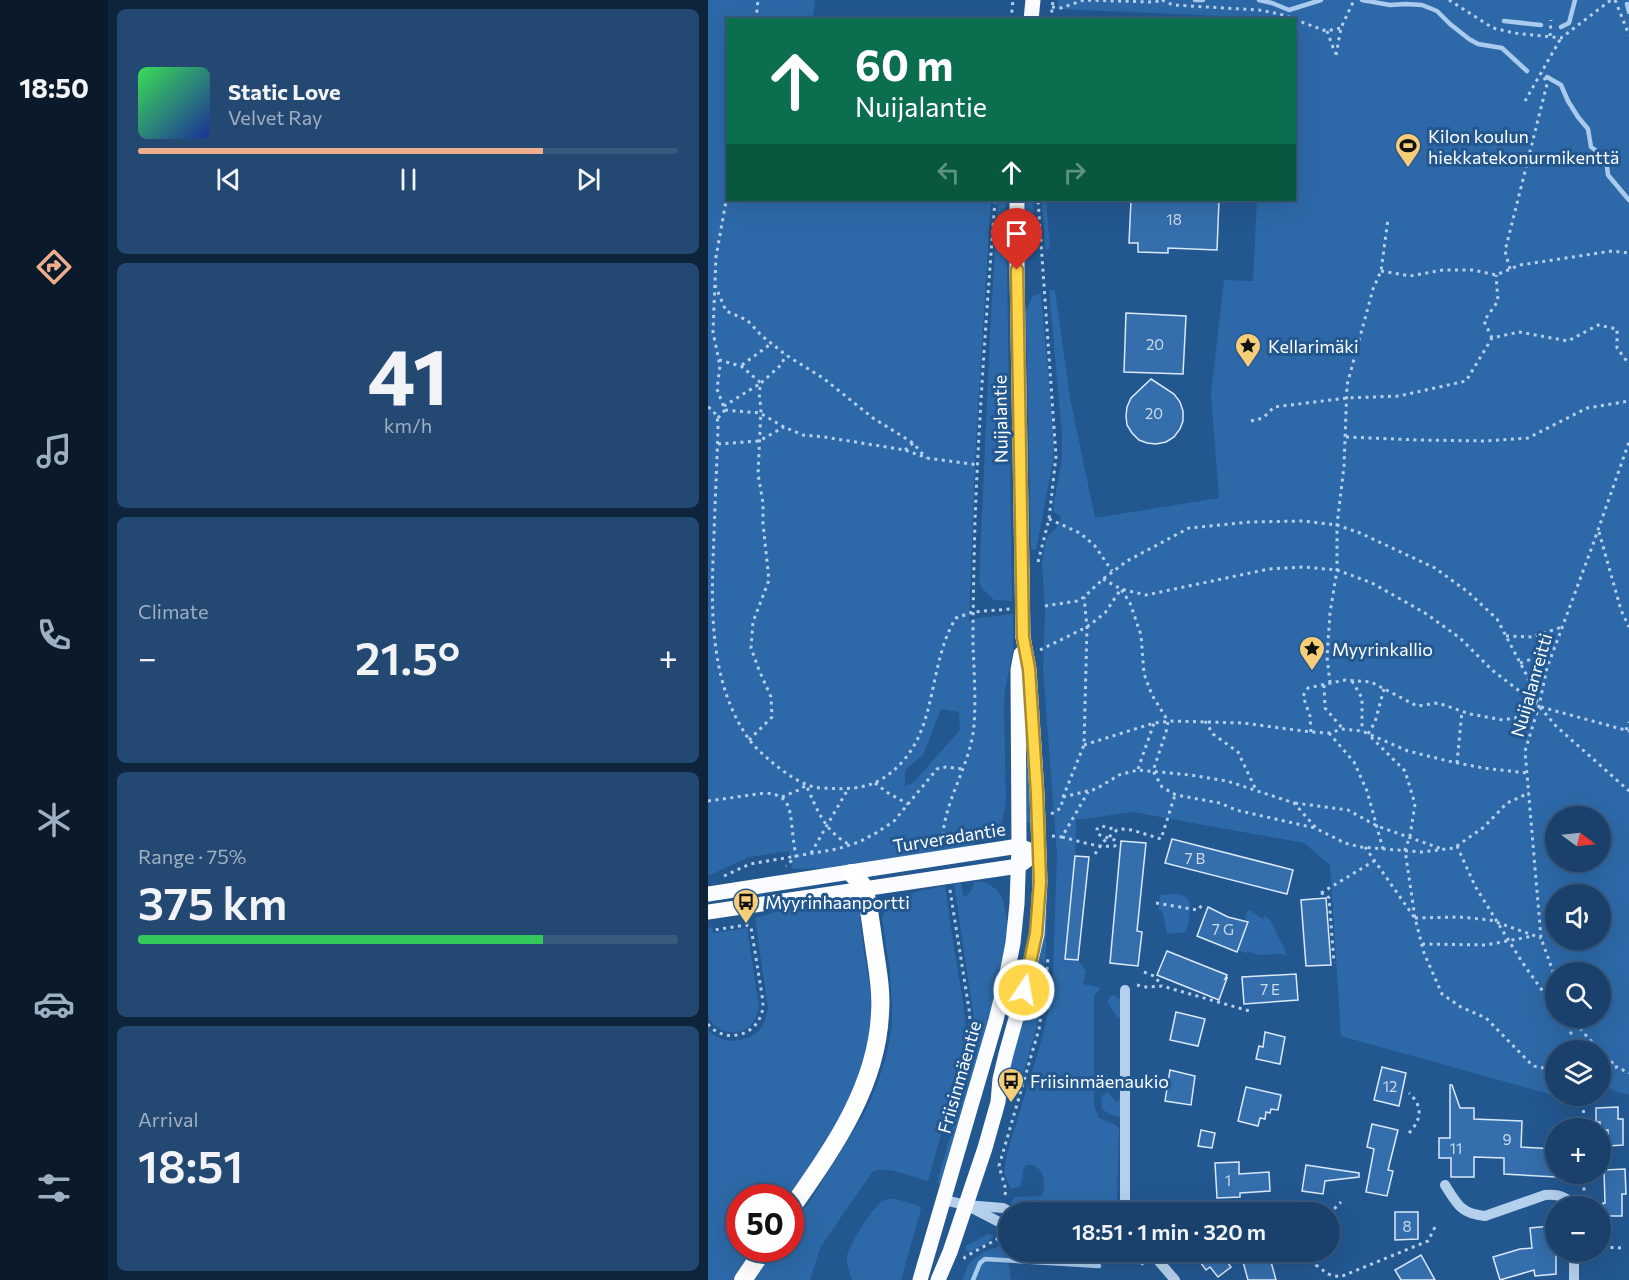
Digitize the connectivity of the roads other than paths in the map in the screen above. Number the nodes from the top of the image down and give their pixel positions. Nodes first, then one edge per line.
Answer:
1 (1033, 0) edge
2 (1031, 18) edge
3 (1017, 201) edge
4 (1023, 637) junction
5 (1019, 846) junction
6 (1039, 852) junction
7 (1018, 866) junction
8 (851, 873) junction
9 (864, 888) junction
10 (708, 894) edge
11 (708, 912) edge
12 (1128, 985) road end
13 (1445, 1185) dead end
14 (804, 1190) edge
15 (1558, 1196) edge
16 (944, 1200) junction
17 (1125, 1202) edge
18 (966, 1205) junction
19 (998, 1208) edge
20 (998, 1221) edge
21 (755, 1262) edge
22 (1159, 1262) edge
23 (1574, 1262) edge
24 (743, 1280) edge
25 (920, 1280) edge
26 (938, 1280) edge
27 (1175, 1280) edge
28 (1574, 1280) edge

1 - 2 main road
3 - 4 main road, Nuijalantie, bridge
4 - 5 main road, Nuijalantie
4 - 6 main road, Nuijalantie
5 - 6 main road, Turveradantie
5 - 7 main road, Friisinmäentie
5 - 8 main road, Turveradantie
6 - 7 main road, Turveradantie
6 - 18 main road
7 - 9 main road, Turveradantie
7 - 16 main road, Friisinmäentie
8 - 9 highway
8 - 10 main road, Turveradantie
9 - 11 main road, Turveradantie
9 - 14 highway
12 - 17 street
13 - 15 street
16 - 18 street
16 - 25 main road, Friisinmäentie
18 - 19 street
18 - 20 street
18 - 26 main road
21 - 24 highway
22 - 27 street
23 - 28 street

